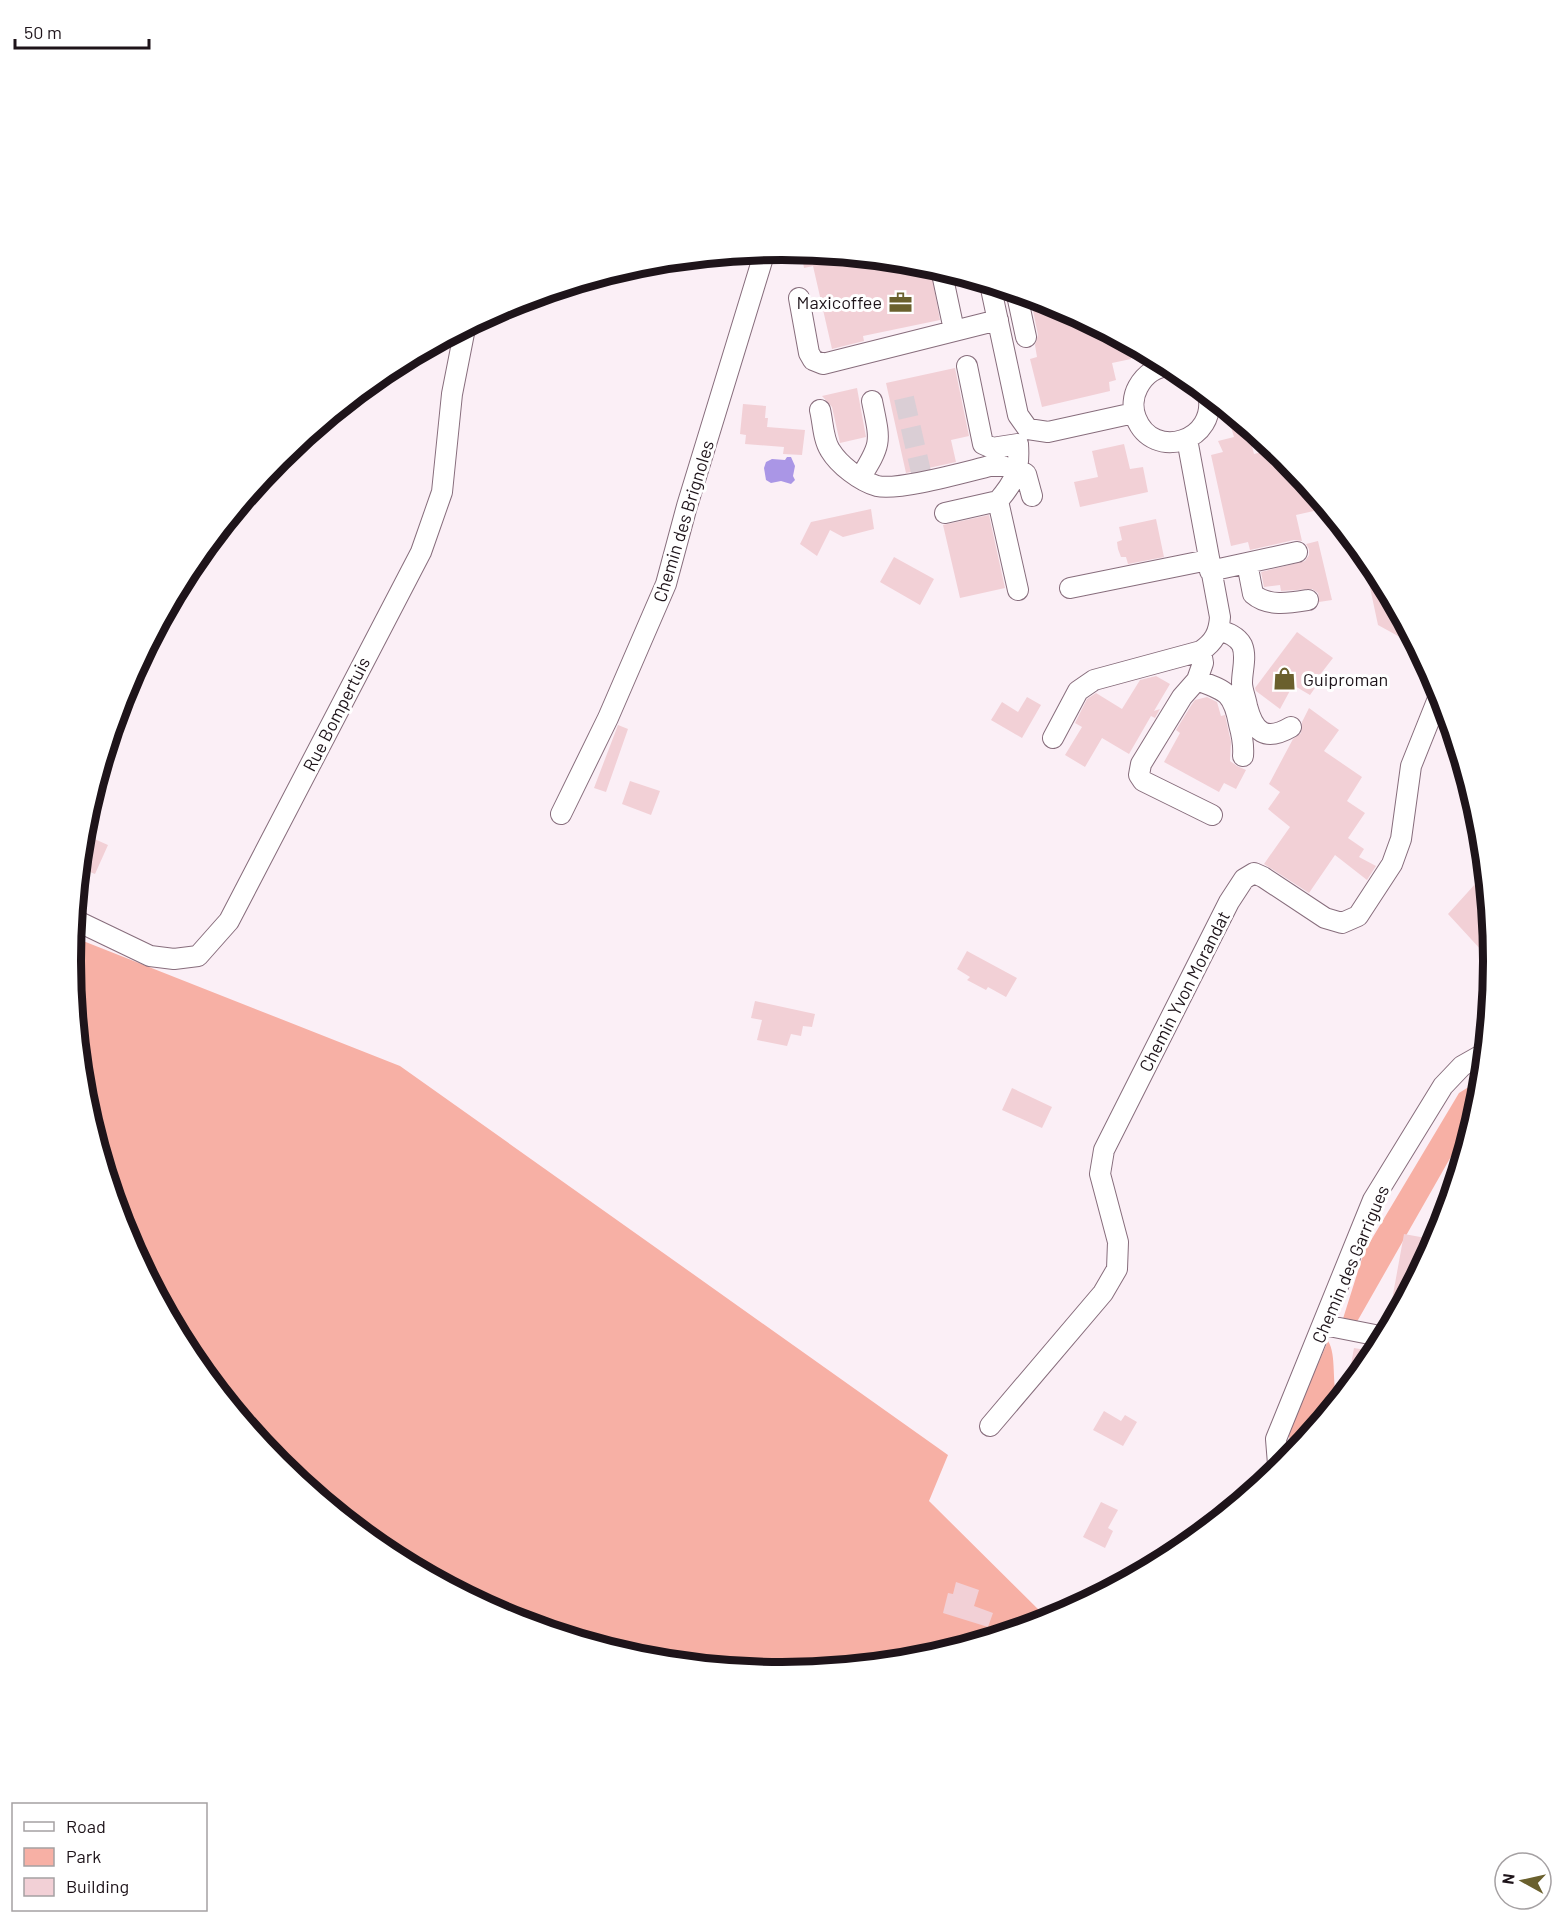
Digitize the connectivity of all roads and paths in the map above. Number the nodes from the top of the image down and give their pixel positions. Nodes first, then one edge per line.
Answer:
1 (762, 261) edge
2 (943, 279) edge
3 (992, 292) edge
4 (799, 298) dead end
5 (1018, 301) edge
6 (998, 320) junction
7 (954, 330) junction
8 (463, 337) edge
9 (1026, 337) dead end
10 (967, 366) dead end
11 (1156, 368) edge
12 (872, 401) dead end
13 (1210, 405) edge
14 (820, 410) dead end
15 (1134, 413) junction
16 (1023, 437) junction
17 (1187, 439) junction
18 (1010, 467) junction
19 (860, 478) junction
20 (1032, 496) dead end
21 (895, 499) dead end
22 (998, 501) junction
23 (945, 513) dead end
24 (1297, 552) dead end
25 (1247, 563) junction
26 (1209, 566) junction
27 (1070, 588) dead end
28 (1018, 590) dead end
29 (1308, 600) dead end
30 (1219, 630) junction
31 (1193, 652) junction
32 (1197, 680) junction
33 (1435, 705) edge
34 (1291, 727) dead end
35 (1053, 738) dead end
36 (1243, 756) dead end
37 (561, 814) dead end
38 (1212, 815) dead end
39 (83, 924) edge
40 (1477, 1057) edge
41 (1324, 1325) junction
42 (1376, 1335) edge
43 (990, 1426) dead end
44 (1278, 1459) edge

1 - 37 street, Chemin des Brignoles
2 - 7 street
3 - 6 street
4 - 7 street
5 - 9 street
6 - 7 street
6 - 16 street
8 - 39 street, Rue Bompertuis
10 - 16 street
11 - 15 street
12 - 19 street
13 - 17 street
14 - 19 street
15 - 16 street
15 - 17 street
16 - 18 street
17 - 26 street
18 - 19 street
18 - 20 street
18 - 21 street
18 - 22 street
22 - 23 street
22 - 28 street
24 - 25 street
25 - 26 street
25 - 29 street
26 - 27 street
26 - 30 street
30 - 31 street
30 - 34 street
31 - 32 street
31 - 35 street
32 - 36 street
32 - 38 street
33 - 43 street, Chemin Yvon Morandat
40 - 41 street, Chemin des Garrigues
41 - 42 street
41 - 44 street, Chemin des Garrigues

